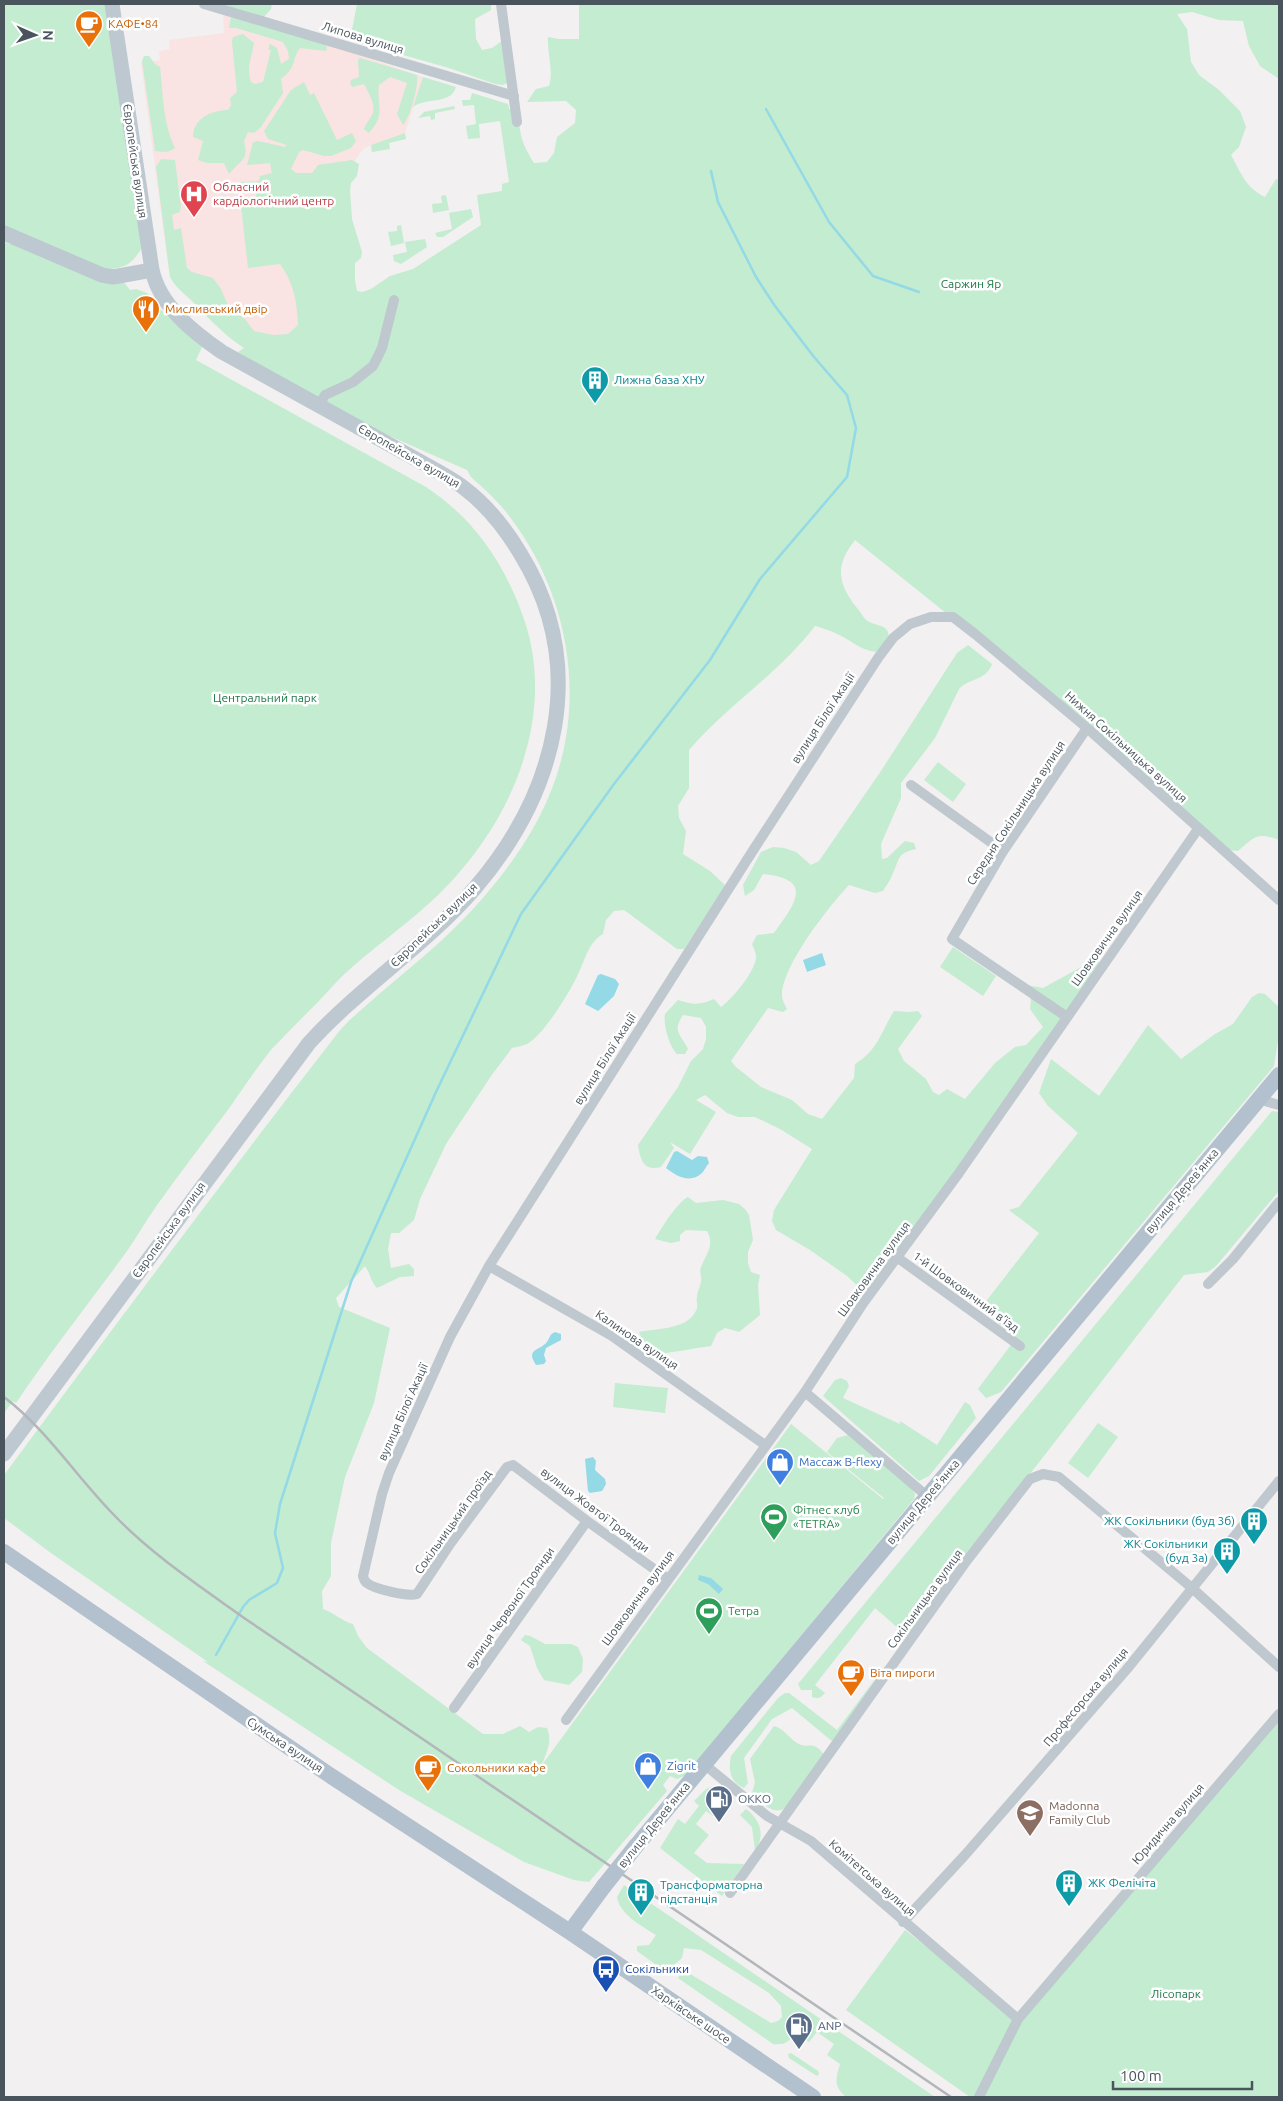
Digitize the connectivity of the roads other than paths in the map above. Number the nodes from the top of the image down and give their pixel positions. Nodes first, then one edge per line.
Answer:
1 (112, 4) edge
2 (204, 4) edge
3 (501, 4) edge
4 (514, 96) junction
5 (517, 122) dead end
6 (4, 233) edge
7 (152, 270) junction
8 (394, 300) dead end
9 (319, 406) junction
10 (952, 617) joint
11 (1087, 728) junction
12 (911, 785) dead end
13 (1198, 829) junction
14 (1004, 851) junction
15 (1279, 900) edge
16 (1067, 1017) junction
17 (1279, 1075) edge
18 (1258, 1099) junction
19 (1279, 1105) edge
20 (1279, 1202) edge
21 (898, 1258) junction
22 (488, 1266) junction
23 (1208, 1284) dead end
24 (1020, 1346) dead end
25 (805, 1392) junction
26 (765, 1445) junction
27 (4, 1454) edge
28 (507, 1467) joint
29 (1279, 1481) edge
30 (928, 1497) junction
31 (587, 1522) junction
32 (4, 1552) edge
33 (668, 1579) junction
34 (364, 1580) joint
35 (1192, 1588) junction
36 (1279, 1667) edge
37 (454, 1708) dead end
38 (1279, 1714) edge
39 (566, 1720) dead end
40 (704, 1764) junction
41 (778, 1823) junction
42 (730, 1893) dead end
43 (903, 1922) junction
44 (570, 1932) junction
45 (1018, 2019) junction
46 (813, 2097) edge
47 (978, 2097) edge

1 - 7 main road, Європейська вулиця
2 - 4 street, Липова вулиця
3 - 4 street
4 - 5 street
6 - 7 main road
7 - 9 main road, Європейська вулиця
8 - 9 street
9 - 27 main road, Європейська вулиця
10 - 11 street, Нижня Сокільницька вулиця
10 - 22 street, вулиця Білої Акації
11 - 13 street, Нижня Сокільницька вулиця
11 - 14 street, Середня Сокільницька вулиця
12 - 14 street
13 - 15 street, Нижня Сокільницька вулиця
13 - 16 street, Шовковична вулиця
14 - 16 street, Середня Сокільницька вулиця
16 - 21 street, Шовковична вулиця
17 - 18 main road, вулиця Дерев’янка
18 - 19 street
18 - 30 main road, вулиця Дерев’янка
20 - 23 street
21 - 24 street, 1-й Шовковичний в’їзд
21 - 25 street, Шовковична вулиця
22 - 26 street, Калинова вулиця
22 - 34 street, вулиця Білої Акації
25 - 26 street, Шовковична вулиця
25 - 30 street
26 - 33 street, Шовковична вулиця
28 - 31 street, вулиця Жовтої Троянди
28 - 34 street, Сокільницький проїзд
29 - 35 street, Професорська вулиця
30 - 40 main road, вулиця Дерев’янка
31 - 33 street, вулиця Жовтої Троянди
31 - 37 street, вулиця Червоної Троянди
32 - 44 main road, Сумська вулиця
33 - 39 street, Шовковична вулиця
35 - 36 street
35 - 41 street, Сокільницька вулиця
35 - 43 street, Професорська вулиця
38 - 45 street, Юридична вулиця
40 - 41 street, Комітетська вулиця
40 - 44 main road, вулиця Дерев’янка, bridge
41 - 42 street, Сокільницька вулиця
41 - 43 street, Комітетська вулиця
43 - 45 street, Комітетська вулиця
44 - 46 main road, Харківське шосе
45 - 47 street, Юридична вулиця

